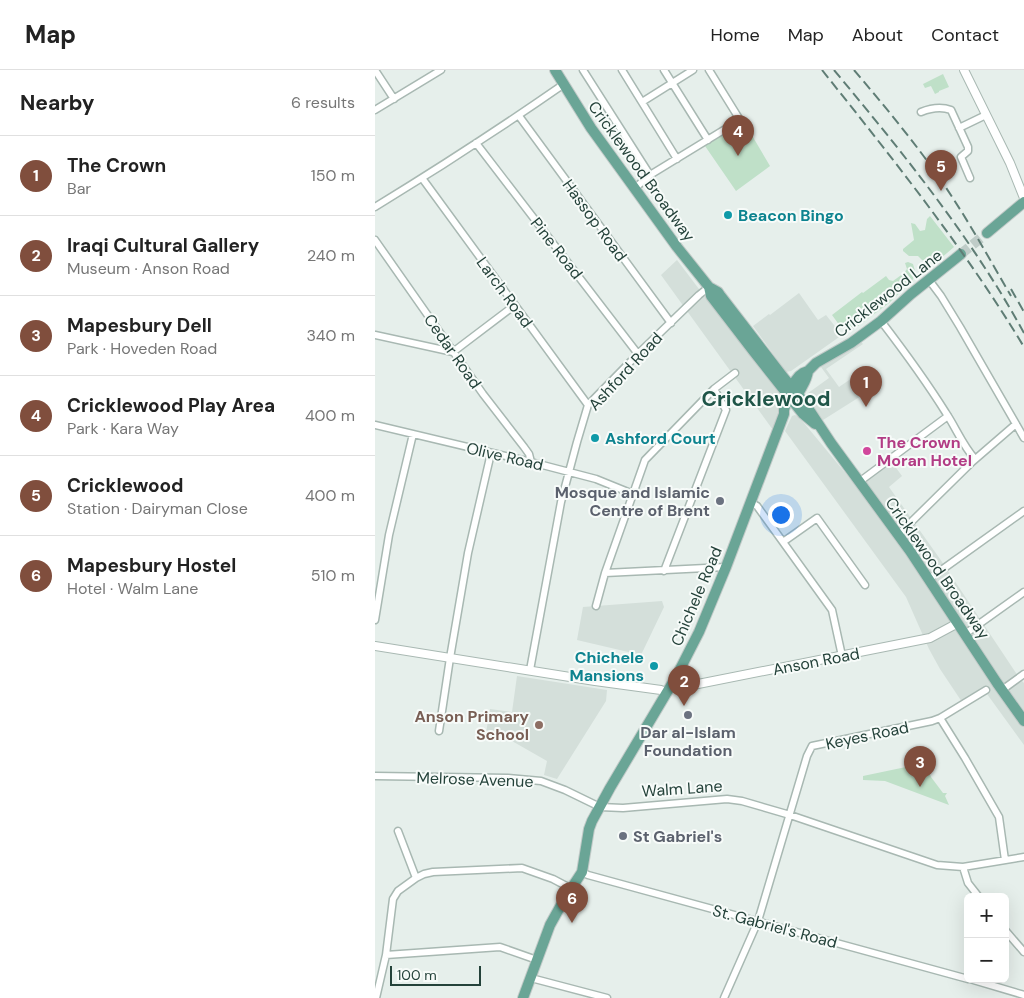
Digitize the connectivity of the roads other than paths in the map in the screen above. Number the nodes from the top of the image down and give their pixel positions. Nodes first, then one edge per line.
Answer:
1 (375, 70) edge
2 (441, 70) edge
3 (555, 70) edge
4 (583, 70) edge
5 (621, 70) edge
6 (664, 70) edge
7 (693, 70) edge
8 (709, 70) edge
9 (964, 70) edge
10 (672, 83) junction
11 (564, 84) junction
12 (394, 99) junction
13 (642, 102) junction
14 (375, 110) edge
15 (921, 112) dead end
16 (987, 115) junction
17 (519, 116) junction
18 (959, 128) junction
19 (708, 140) junction
20 (476, 143) junction
21 (677, 159) junction
22 (649, 175) junction
23 (422, 178) junction
24 (970, 178) dead end
25 (634, 189) junction
26 (1024, 198) edge
27 (1024, 202) edge
28 (375, 207) edge
29 (987, 233) tunnel mouth
30 (375, 240) edge
31 (961, 254) tunnel mouth
32 (929, 280) junction
33 (709, 287) junction
34 (515, 305) junction
35 (881, 321) junction
36 (671, 323) junction
37 (375, 335) edge
38 (453, 352) junction
39 (638, 354) junction
40 (735, 372) dead end
41 (715, 389) junction
42 (793, 394) junction
43 (588, 405) junction
44 (948, 416) junction
45 (375, 424) edge
46 (1016, 424) junction
47 (413, 434) junction
48 (1024, 438) edge
49 (491, 453) junction
50 (975, 459) junction
51 (531, 462) junction
52 (570, 472) junction
53 (859, 482) junction
54 (633, 494) junction
55 (750, 502) junction
56 (1024, 511) edge
57 (897, 535) junction
58 (783, 542) junction
59 (726, 567) junction
60 (664, 571) junction
61 (605, 573) junction
62 (929, 579) junction
63 (865, 585) dead end
64 (1024, 592) edge
65 (596, 606) dead end
66 (375, 620) edge
67 (958, 623) junction
68 (965, 634) junction
69 (375, 646) edge
70 (842, 656) junction
71 (450, 658) junction
72 (529, 670) junction
73 (1024, 674) edge
74 (669, 689) junction
75 (985, 690) dead end
76 (1002, 690) junction
77 (940, 718) junction
78 (1024, 721) edge
79 (439, 731) dead end
80 (375, 776) edge
81 (600, 807) junction
82 (790, 815) junction
83 (398, 831) dead end
84 (1024, 857) edge
85 (1005, 860) junction
86 (963, 867) junction
87 (582, 872) junction
88 (416, 878) junction
89 (572, 889) junction
90 (976, 893) edge
91 (758, 921) junction
92 (1009, 935) edge
93 (1024, 952) edge
94 (386, 955) junction
95 (537, 960) junction
96 (531, 978) junction
97 (964, 978) edge
98 (983, 983) edge
99 (1024, 995) edge
100 (376, 998) edge
101 (523, 998) edge
102 (607, 998) edge
103 (724, 998) edge

1 - 12 street
2 - 12 street
3 - 11 main road, Cricklewood Broadway
4 - 22 street
5 - 13 street
6 - 10 street
7 - 10 street
8 - 19 street
9 - 16 street
10 - 13 street
10 - 19 street
11 - 17 street
11 - 25 main road, Cricklewood Broadway
12 - 14 street
13 - 21 street
15 - 18 street
16 - 18 street
16 - 26 street
17 - 20 street
17 - 36 street, Hassop Road
18 - 24 street
19 - 21 street
20 - 23 street
20 - 39 street, Pine Road
21 - 22 street
22 - 25 street
23 - 28 street
23 - 34 street, Larch Road
25 - 33 main road, Cricklewood Broadway
27 - 29 main road
30 - 38 street, Cedar Road
31 - 32 main road, Cricklewood Lane
32 - 35 main road, Cricklewood Lane
32 - 46 street
33 - 36 street, Ashford Road
33 - 42 main road, Cricklewood Broadway
34 - 38 street
34 - 43 street, Larch Road
35 - 42 main road, Cricklewood Lane
35 - 44 street
36 - 39 street, Ashford Road
37 - 38 street
38 - 51 street, Cedar Road
39 - 43 street, Ashford Road
40 - 41 street
41 - 54 street
41 - 60 street
42 - 53 main road, Cricklewood Broadway
42 - 55 main road, Chichele Road
43 - 52 street, Ashford Road
44 - 50 street
44 - 53 street
45 - 47 street, Olive Road
46 - 48 street
46 - 50 street
47 - 49 street, Olive Road
47 - 66 street
49 - 51 street, Olive Road
49 - 71 street
50 - 57 street
51 - 52 street, Olive Road
52 - 54 street, Olive Road
52 - 72 street, Ashford Road
53 - 57 main road, Cricklewood Broadway
54 - 61 street
55 - 58 street
55 - 59 main road, Chichele Road
56 - 62 street
57 - 62 main road, Cricklewood Broadway
58 - 63 street
58 - 70 street
59 - 60 street
59 - 74 main road, Chichele Road
60 - 61 street
61 - 65 street
62 - 67 main road, Cricklewood Broadway
64 - 68 street
67 - 68 main road, Cricklewood Broadway
67 - 70 street, Anson Road
68 - 76 main road, Cricklewood Broadway
69 - 71 street, Anson Road
70 - 74 street, Anson Road
71 - 72 street, Anson Road
71 - 79 street
72 - 74 street, Anson Road
73 - 76 street
74 - 81 main road, Chichele Road
75 - 77 street, Keyes Road
76 - 78 main road, Cricklewood Broadway
77 - 82 street, Keyes Road
77 - 85 street
80 - 81 street, Melrose Avenue
81 - 82 street, Walm Lane
81 - 87 main road
82 - 86 street, Walm Lane
82 - 91 street
83 - 88 street
84 - 85 street, Walm Lane
85 - 86 street, Walm Lane
86 - 90 street
87 - 89 main road
87 - 91 street, St. Gabriel's Road
88 - 89 street
88 - 94 street
89 - 95 main road
91 - 97 street, St. Gabriel's Road
91 - 103 street
92 - 93 street
94 - 95 street
94 - 100 street
95 - 96 main road
96 - 101 main road
96 - 102 street
98 - 99 street, St. Gabriel's Road

